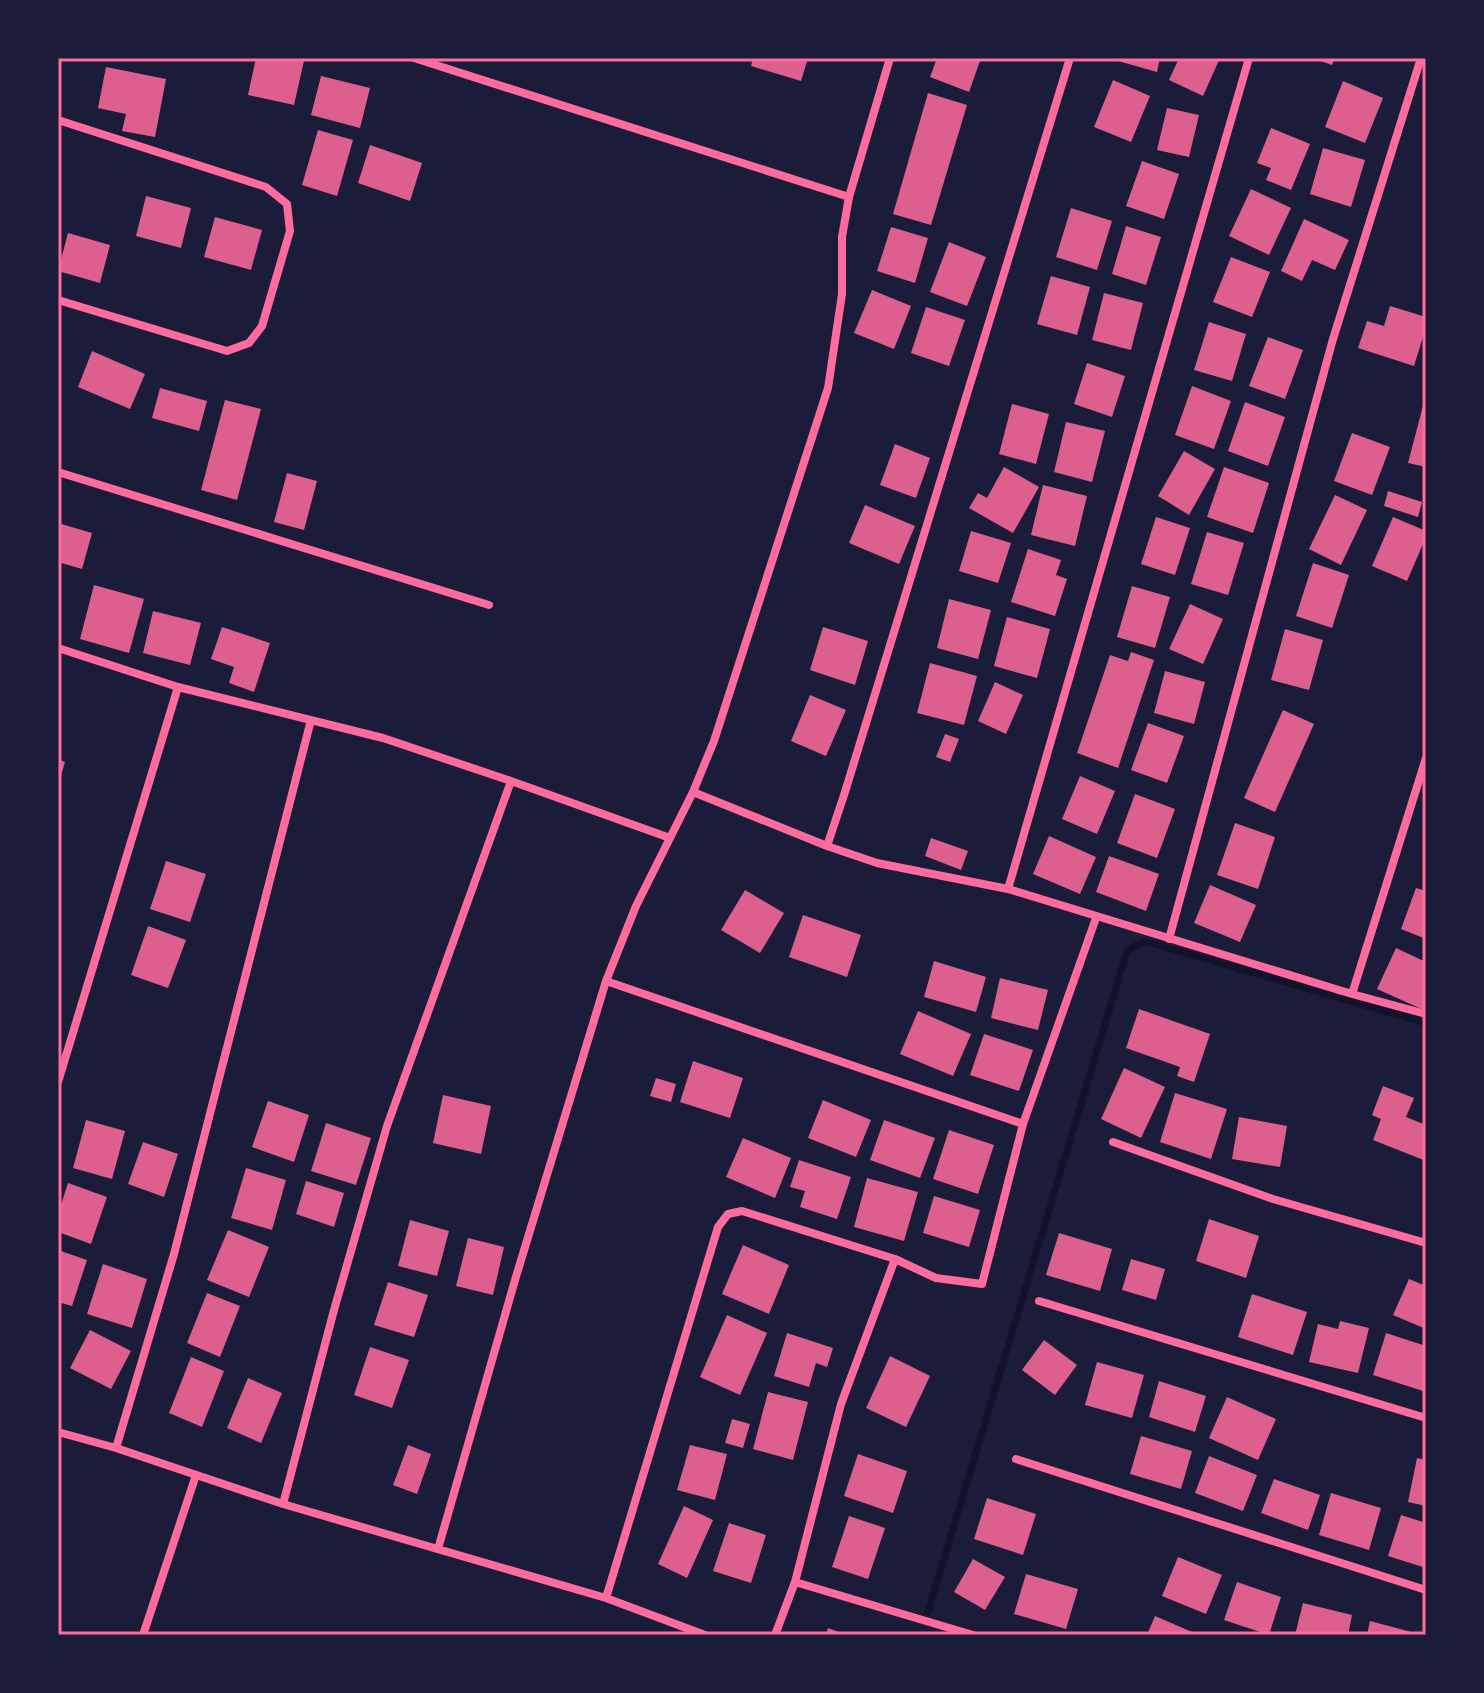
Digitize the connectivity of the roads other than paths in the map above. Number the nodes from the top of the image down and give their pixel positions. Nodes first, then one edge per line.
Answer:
1 (414, 58) edge
2 (890, 58) edge
3 (1070, 58) edge
4 (1249, 58) edge
5 (1421, 58) edge
6 (58, 120) edge
7 (849, 197) junction
8 (58, 300) edge
9 (58, 472) edge
10 (489, 605) dead end
11 (58, 648) edge
12 (178, 687) junction
13 (311, 720) junction
14 (1426, 758) edge
15 (511, 781) junction
16 (693, 792) junction
17 (670, 838) junction
18 (827, 846) junction
19 (1008, 889) junction
20 (1096, 918) junction
21 (1169, 939) junction
22 (606, 981) junction
23 (1352, 994) junction
24 (1426, 1014) edge
25 (58, 1082) edge
26 (1023, 1124) junction
27 (1113, 1142) dead end
28 (1426, 1243) edge
29 (895, 1259) junction
30 (1039, 1301) dead end
31 (1426, 1418) edge
32 (58, 1432) edge
33 (116, 1448) junction
34 (1016, 1459) dead end
35 (196, 1475) junction
36 (283, 1504) junction
37 (438, 1549) junction
38 (795, 1582) junction
39 (1426, 1590) edge
40 (606, 1598) junction
41 (143, 1635) edge
42 (705, 1635) edge
43 (775, 1635) edge
44 (973, 1635) edge

1 - 7 street
2 - 7 street
3 - 18 street
4 - 19 street
5 - 21 street
6 - 8 street
7 - 16 street
9 - 10 street
11 - 12 street
12 - 13 street
12 - 25 street
13 - 15 street
13 - 33 street
14 - 23 street
15 - 17 street
15 - 36 street
16 - 17 street
16 - 18 street
17 - 22 street
18 - 19 street
19 - 20 street
20 - 21 street
20 - 26 street
21 - 23 street
22 - 26 street
22 - 37 street
23 - 24 street
26 - 29 street
27 - 28 street
29 - 38 street
29 - 40 street
30 - 31 street
32 - 33 street
33 - 35 street
34 - 39 street
35 - 36 street
35 - 41 street
36 - 37 street
37 - 40 street
38 - 43 street
38 - 44 street
40 - 42 street

